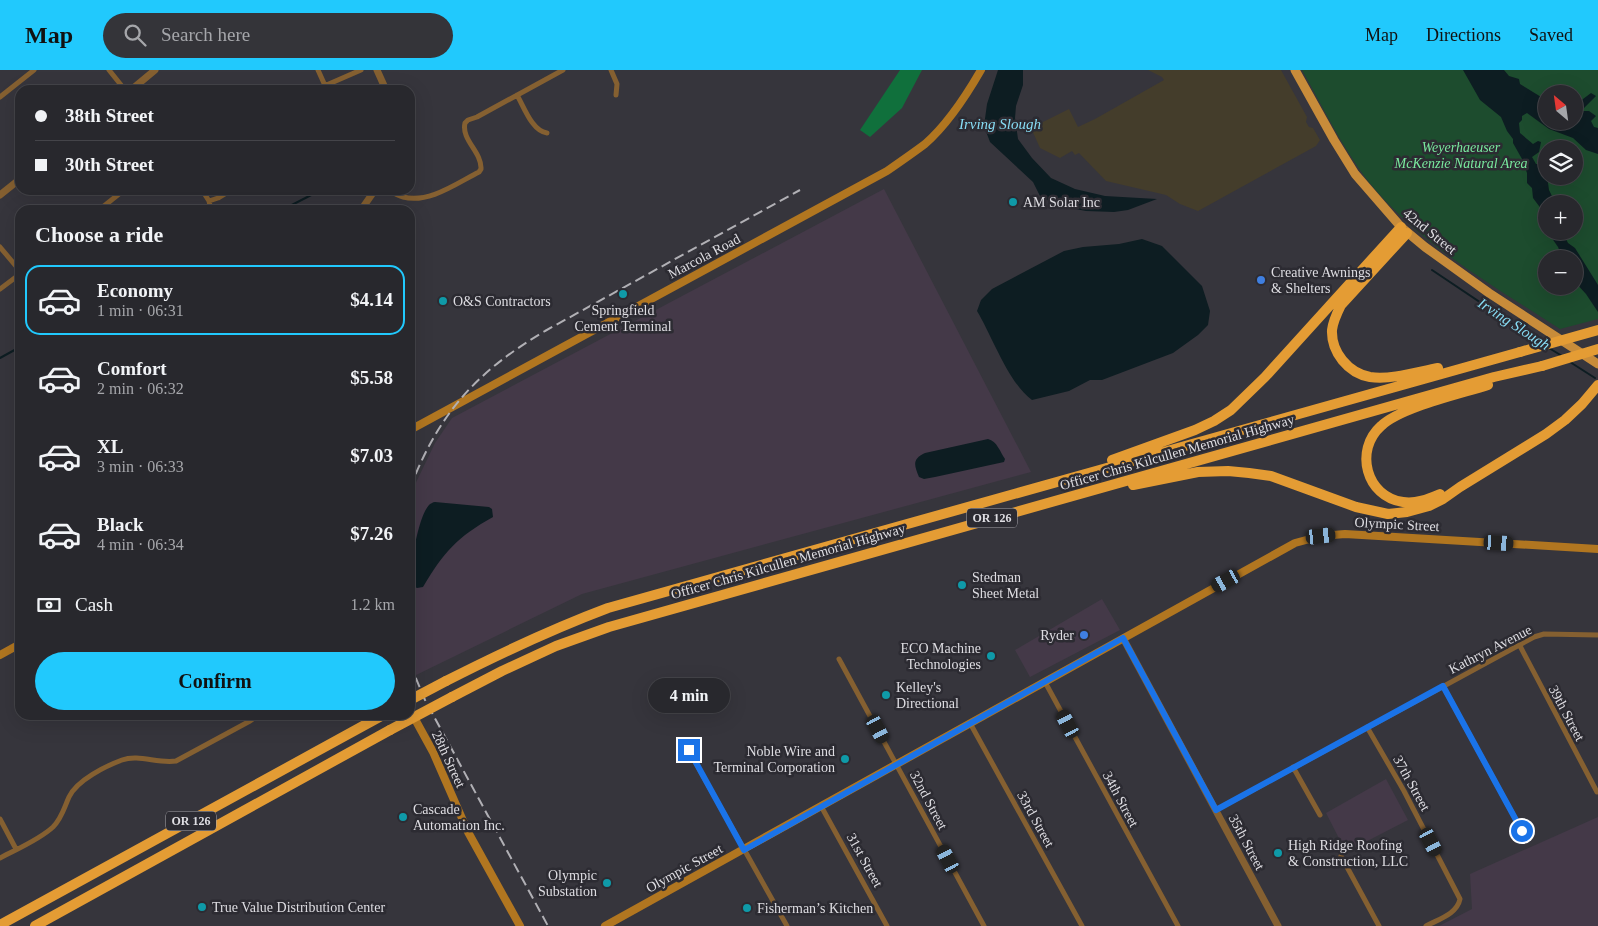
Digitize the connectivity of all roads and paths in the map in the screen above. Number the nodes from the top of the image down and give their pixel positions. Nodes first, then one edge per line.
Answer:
1 (34, 70) edge
2 (109, 70) edge
3 (155, 70) edge
4 (318, 70) edge
5 (361, 70) edge
6 (378, 70) edge
7 (563, 70) edge
8 (611, 70) edge
9 (981, 70) edge
10 (1295, 70) edge
11 (16, 85) edge
12 (121, 85) edge
13 (137, 85) edge
14 (325, 85) edge
15 (332, 85) edge
16 (384, 85) edge
17 (15, 86) edge
18 (517, 95) junction
19 (616, 95) dead end
20 (0, 98) edge
21 (547, 133) dead end
22 (15, 183) edge
23 (0, 195) edge
24 (118, 195) edge
25 (205, 195) edge
26 (223, 195) edge
27 (398, 195) edge
28 (209, 201) junction
29 (106, 205) edge
30 (210, 205) edge
31 (1404, 230) junction
32 (0, 247) edge
33 (15, 266) edge
34 (15, 276) edge
35 (0, 290) edge
36 (1598, 330) edge
37 (1598, 349) edge
38 (1481, 362) junction
39 (1598, 364) edge
40 (1520, 372) junction
41 (1598, 385) edge
42 (415, 427) edge
43 (1460, 487) junction
44 (1036, 488) junction
45 (1065, 498) junction
46 (1598, 548) edge
47 (1598, 635) edge
48 (1123, 638) junction
49 (1519, 644) junction
50 (15, 647) edge
51 (0, 655) edge
52 (839, 659) dead end
53 (1045, 682) junction
54 (1443, 686) junction
55 (415, 697) edge
56 (415, 717) edge
57 (415, 719) edge
58 (251, 720) edge
59 (374, 720) edge
60 (409, 720) edge
61 (970, 723) junction
62 (1367, 727) junction
63 (684, 742) dead end
64 (897, 764) junction
65 (1293, 767) junction
66 (1597, 792) dead end
67 (821, 806) junction
68 (1216, 810) junction
69 (1320, 815) dead end
70 (0, 819) edge
71 (1522, 831) dead end
72 (16, 849) junction
73 (744, 850) junction
74 (1341, 856) dead end
75 (0, 858) edge
76 (0, 925) edge
77 (35, 926) edge
78 (520, 926) edge
79 (605, 926) edge
80 (787, 926) edge
81 (887, 926) edge
82 (984, 926) edge
83 (1082, 926) edge
84 (1178, 926) edge
85 (1278, 926) edge
86 (1379, 926) edge
87 (1426, 926) edge

1 - 11 street
2 - 12 street
3 - 13 street
4 - 14 street
5 - 15 street
6 - 16 street
7 - 18 street
8 - 19 street
9 - 42 main road, Marcola Road
10 - 31 main road, 42nd Street
17 - 20 street
18 - 21 street
18 - 27 street
22 - 23 street
24 - 29 street
25 - 28 street
26 - 28 street
28 - 30 street
31 - 38 highway
31 - 39 main road, 42nd Street
31 - 44 highway
32 - 33 street
34 - 35 street
36 - 38 highway, Officer Chris Kilcullen Memorial Highway / OR 126, bridge
37 - 40 highway, Officer Chris Kilcullen Memorial Highway / OR 126, bridge
38 - 44 highway, Officer Chris Kilcullen Memorial Highway / OR 126
40 - 43 highway
40 - 45 highway, Officer Chris Kilcullen Memorial Highway / OR 126
41 - 43 highway
43 - 45 highway
44 - 55 highway, Officer Chris Kilcullen Memorial Highway / OR 126, bridge
45 - 56 highway, Officer Chris Kilcullen Memorial Highway / OR 126, bridge
46 - 48 main road, Olympic Street
47 - 49 street, Kathryn Avenue
48 - 53 main road, Olympic Street
48 - 68 street, 35th Street
49 - 54 street, Kathryn Avenue
49 - 66 street, 39th Street
50 - 51 main road
52 - 64 street, 32nd Street
53 - 61 main road, Olympic Street
53 - 84 street, 34th Street
54 - 62 street, Kathryn Avenue
54 - 71 street
57 - 78 main road, 28th Street
58 - 72 street
59 - 76 highway, OR 126
60 - 77 highway, Officer Chris Kilcullen Memorial Highway / OR 126, bridge
61 - 64 main road, Olympic Street
61 - 83 street, 33rd Street
62 - 65 street, Kathryn Avenue
62 - 87 street, 37th Street
63 - 73 street
64 - 67 main road, Olympic Street
64 - 82 street, 32nd Street
65 - 68 street, Kathryn Avenue
65 - 69 street
67 - 73 main road, Olympic Street
67 - 81 street, 31st Street
68 - 85 street, 35th Street
70 - 72 street
72 - 75 street
73 - 79 main road, Olympic Street
73 - 80 street
74 - 86 street

